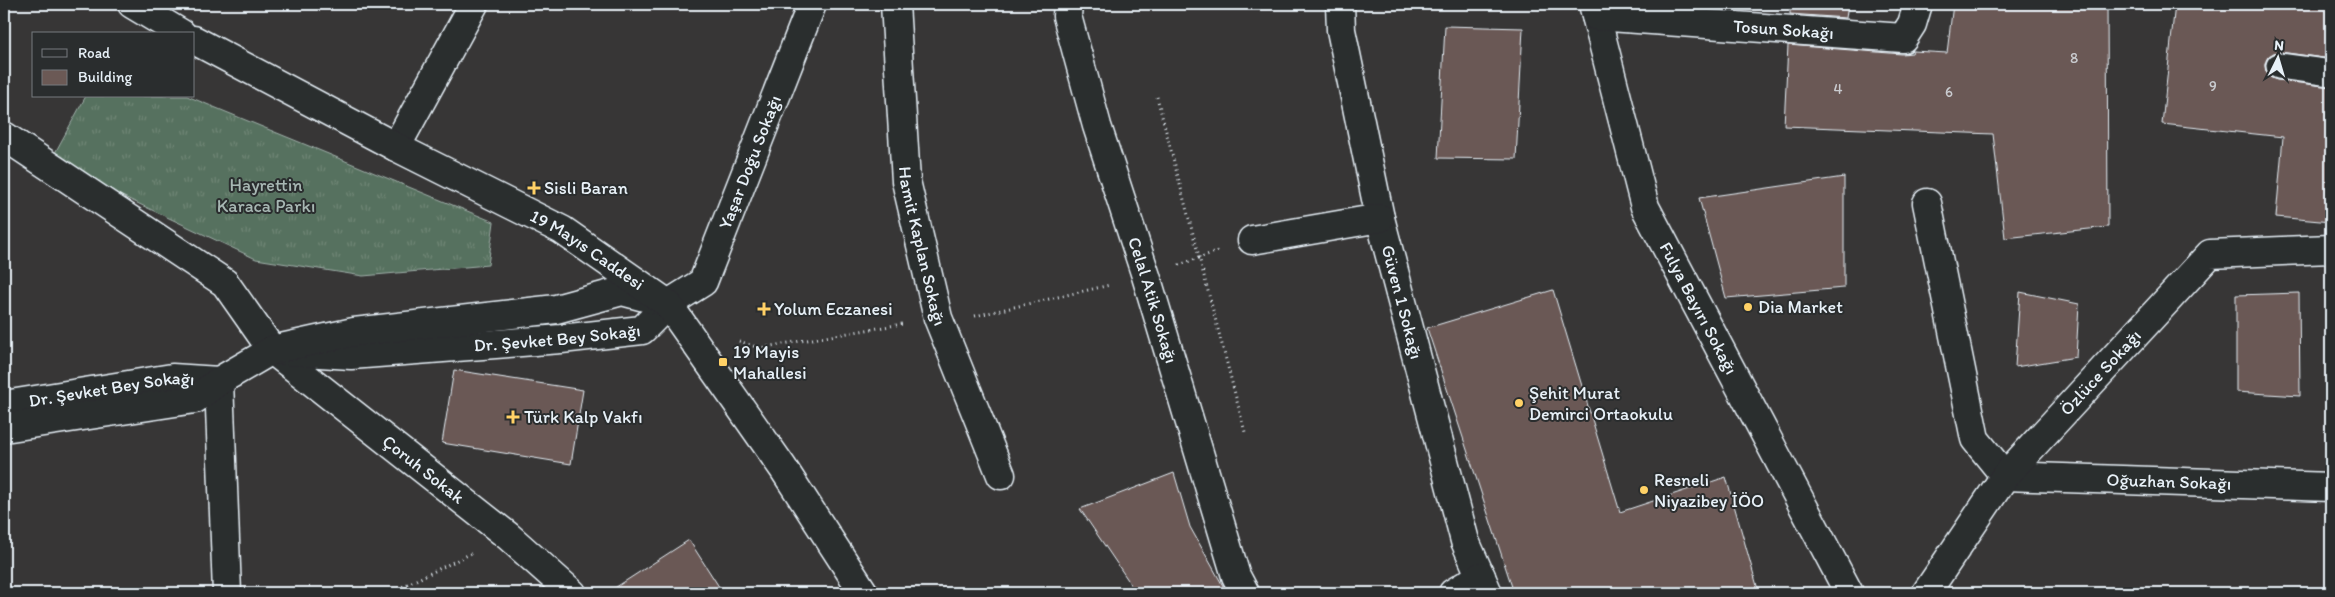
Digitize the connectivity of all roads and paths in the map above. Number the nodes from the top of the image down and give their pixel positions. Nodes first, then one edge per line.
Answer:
1 (132, 4) edge
2 (474, 4) edge
3 (812, 4) edge
4 (895, 4) edge
5 (1068, 4) edge
6 (1340, 4) edge
7 (1918, 4) edge
8 (1594, 10) edge
9 (179, 32) edge
10 (195, 41) edge
11 (2279, 66) dead end
12 (2331, 73) edge
13 (1157, 97) dead end
14 (4, 136) edge
15 (396, 148) junction
16 (1927, 203) dead end
17 (1380, 218) junction
18 (1252, 240) dead end
19 (2331, 249) edge
20 (668, 304) junction
21 (272, 350) junction
22 (219, 381) junction
23 (4, 405) edge
24 (4, 428) edge
25 (1244, 432) dead end
26 (1000, 476) dead end
27 (2006, 476) junction
28 (2331, 487) edge
29 (508, 536) junction
30 (1484, 585) edge
31 (227, 593) edge
32 (389, 593) edge
33 (572, 593) edge
34 (864, 593) edge
35 (1245, 593) edge
36 (1452, 593) edge
37 (1849, 593) edge
38 (1926, 593) edge

1 - 9 street
2 - 15 street
3 - 20 street, Yaşar Doğu Sokağı
4 - 26 street, Hamit Kaplan Sokağı
5 - 35 street, Celal Atik Sokağı
6 - 17 street, Güven 1 Sokağı
7 - 8 street, Tosun Sokağı
8 - 37 street, Fulya Bayırı Sokağı
10 - 15 street, 19 Mayıs Caddesi
11 - 12 lane
13 - 25 path
14 - 21 street, Çoruh Sokak
15 - 20 street, 19 Mayıs Caddesi
16 - 27 street
17 - 18 street
17 - 30 street, Güven 1 Sokağı
19 - 27 street, Özlüce Sokağı
20 - 21 street, Dr. Şevket Bey Sokağı
20 - 21 street, Dr. Şevket Bey Sokağı
20 - 34 street, 19 Mayıs Caddesi
21 - 22 street, Dr. Şevket Bey Sokağı
21 - 29 street, Çoruh Sokak
22 - 23 street, Dr. Şevket Bey Sokağı
22 - 24 street, Dr. Şevket Bey Sokağı
22 - 31 street
27 - 28 street, Oğuzhan Sokağı
27 - 38 street, Özlüce Sokağı
29 - 32 path
29 - 33 street, Çoruh Sokak
30 - 36 street

